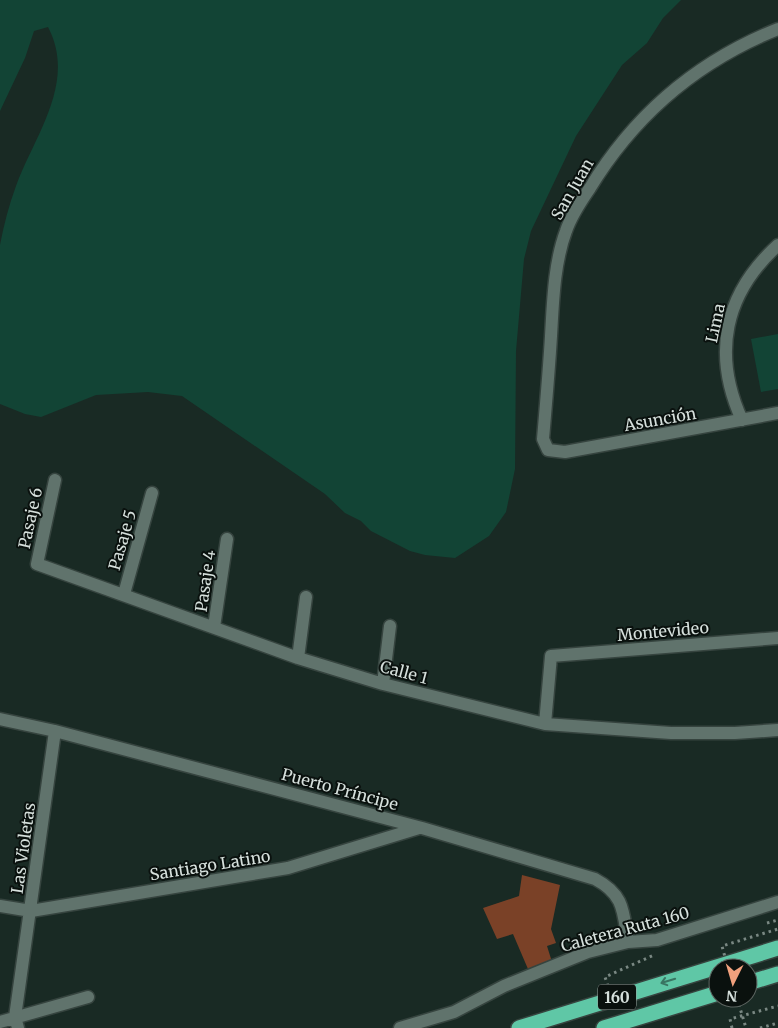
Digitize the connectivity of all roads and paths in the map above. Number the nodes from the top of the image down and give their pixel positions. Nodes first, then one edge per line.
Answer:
1 (778, 29) edge
2 (778, 245) edge
3 (778, 413) edge
4 (742, 420) junction
5 (548, 450) joint
6 (55, 480) dead end
7 (152, 493) dead end
8 (227, 539) dead end
9 (37, 564) joint
10 (124, 594) junction
11 (306, 597) dead end
12 (390, 626) dead end
13 (214, 627) junction
14 (778, 638) edge
15 (298, 658) junction
16 (383, 684) junction
17 (0, 719) edge
18 (545, 724) junction
19 (778, 730) edge
20 (55, 731) junction
21 (422, 828) junction
22 (778, 902) edge
23 (0, 906) edge
24 (30, 911) junction
25 (778, 929) edge
26 (657, 940) junction
27 (628, 942) junction
28 (778, 948) edge
29 (725, 958) edge
30 (778, 974) edge
31 (758, 981) edge
32 (708, 996) edge
33 (88, 997) dead end
34 (612, 998) junction
35 (778, 1006) edge
36 (740, 1008) edge
37 (0, 1022) edge
38 (17, 1023) edge
39 (778, 1023) edge
40 (400, 1028) edge
41 (519, 1028) edge
42 (604, 1028) edge
43 (732, 1028) edge
44 (746, 1028) edge
45 (760, 1028) edge

1 - 5 street, San Juan
2 - 4 street, Lima
3 - 4 street, Asunción
4 - 5 street, Asunción
6 - 9 street, Pasaje 6
7 - 10 street, Pasaje 5
8 - 13 street, Pasaje 4
9 - 10 street, Calle 1
10 - 13 street, Calle 1
11 - 15 street
12 - 16 street
13 - 15 street, Calle 1
14 - 18 street, Montevideo
15 - 16 street, Calle 1
16 - 18 street, Calle 1
17 - 20 street, Puerto Príncipe
18 - 19 street, Calle 1
20 - 21 street, Puerto Príncipe
20 - 24 street, Las Violetas
21 - 24 street, Santiago Latino
21 - 27 street, Puerto Príncipe
22 - 26 street, Caletera Ruta 160
23 - 24 street, Santiago Latino
24 - 38 street, Las Violetas
25 - 29 path, bridge
26 - 27 street, Caletera Ruta 160
26 - 34 path
27 - 40 street, Caletera Ruta 160
28 -> 34 highway, 160
30 - 31 highway
32 - 42 highway, 160
33 - 38 street
34 - 41 highway, 160
35 - 43 path
36 - 44 path, bridge
37 - 38 street
39 - 45 path

